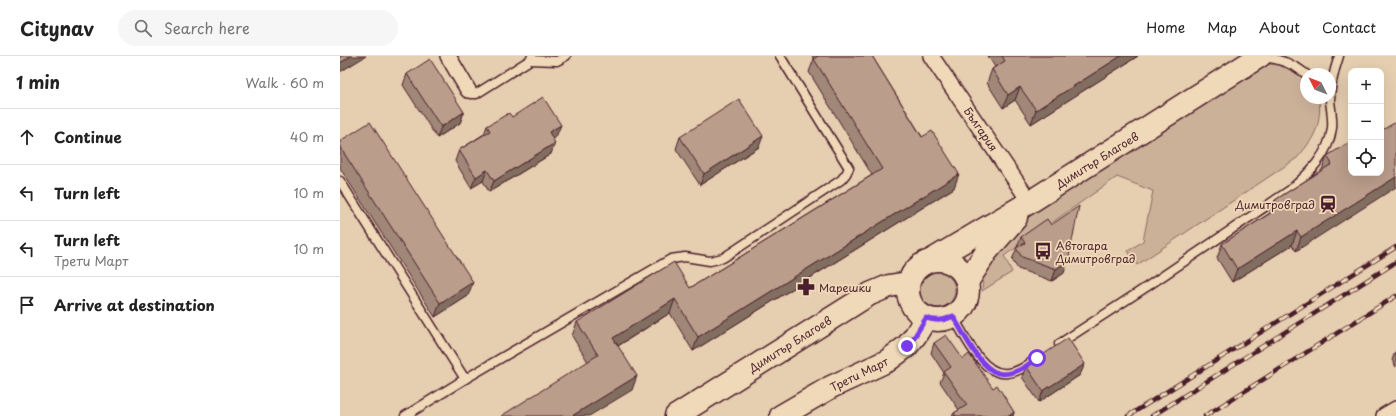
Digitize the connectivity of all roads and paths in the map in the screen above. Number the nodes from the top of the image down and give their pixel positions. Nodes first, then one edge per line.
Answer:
1 (448, 56) edge
2 (566, 56) edge
3 (780, 56) edge
4 (931, 56) edge
5 (1259, 56) edge
6 (1340, 56) edge
7 (531, 58) edge
8 (1336, 68) edge
9 (1300, 69) edge
10 (468, 90) joint
11 (1330, 104) edge
12 (340, 181) edge
13 (1030, 202) junction
14 (932, 260) junction
15 (967, 282) junction
16 (908, 283) junction
17 (953, 316) junction
18 (926, 318) junction
19 (465, 379) junction
20 (1396, 409) edge
21 (405, 416) edge
22 (676, 416) edge
23 (782, 416) edge
24 (1384, 416) edge

1 - 10 street
2 - 7 lane
3 - 19 lane
4 - 13 street, България
5 - 9 lane
5 - 13 street, Димитър Благоев
6 - 8 lane
7 - 10 lane
11 - 17 lane
12 - 19 lane
13 - 14 street, Димитър Благоев
13 - 15 street
14 - 15 street
14 - 16 street
15 - 17 street
16 - 18 street
16 - 22 street, Димитър Благоев
17 - 18 street
18 - 23 street, Трети Март
19 - 21 lane
20 - 24 street

